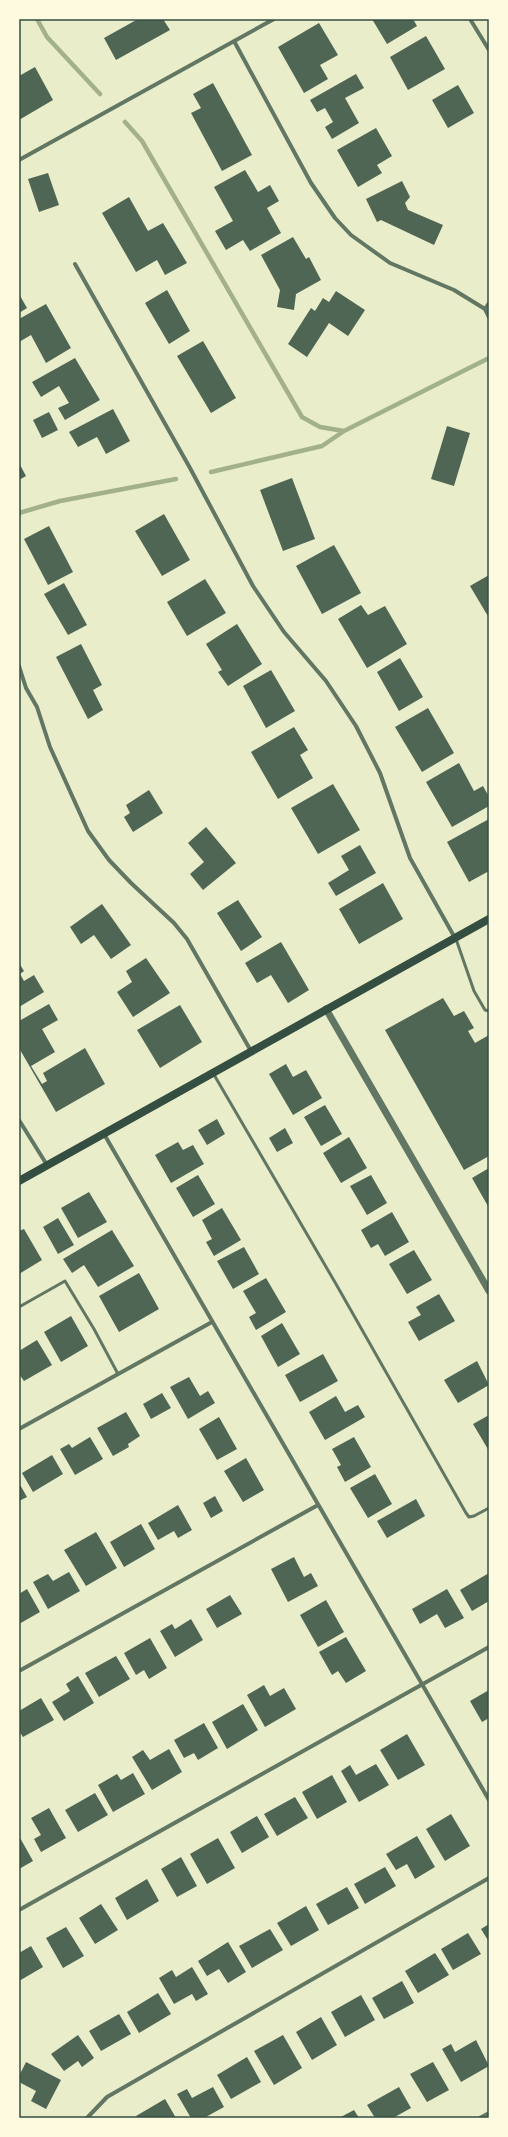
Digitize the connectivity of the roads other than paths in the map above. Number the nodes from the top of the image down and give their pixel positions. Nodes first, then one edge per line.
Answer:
1 (274, 19) edge
2 (470, 19) edge
3 (234, 41) junction
4 (489, 50) edge
5 (19, 160) edge
6 (75, 264) dead end
7 (489, 303) edge
8 (485, 309) junction
9 (489, 317) edge
10 (19, 666) edge
11 (489, 920) edge
12 (455, 938) junction
13 (326, 1010) junction
14 (489, 1011) edge
15 (252, 1052) junction
16 (213, 1073) junction
17 (19, 1120) edge
18 (104, 1134) junction
19 (47, 1166) junction
20 (19, 1181) edge
21 (489, 1290) edge
22 (19, 1307) edge
23 (212, 1322) junction
24 (118, 1374) junction
25 (19, 1429) edge
26 (318, 1505) junction
27 (489, 1508) edge
28 (489, 1647) edge
29 (19, 1671) edge
30 (422, 1685) junction
31 (489, 1800) edge
32 (489, 1878) edge
33 (19, 1910) edge
34 (489, 2113) edge
35 (87, 2118) edge
36 (480, 2118) edge

1 - 3 street
2 - 4 street
3 - 5 street
3 - 8 street
6 - 12 street
7 - 8 street
8 - 9 street
10 - 15 street
11 - 12 main road
12 - 13 main road
12 - 14 lane
13 - 15 main road
13 - 21 street
15 - 16 main road
16 - 18 main road
16 - 27 lane
17 - 19 street
18 - 19 main road
18 - 23 street
19 - 20 main road
22 - 24 lane
23 - 24 street
23 - 26 street
24 - 25 street
26 - 29 street
26 - 30 street
28 - 30 street
30 - 31 street
30 - 33 street
32 - 35 street
34 - 36 street

